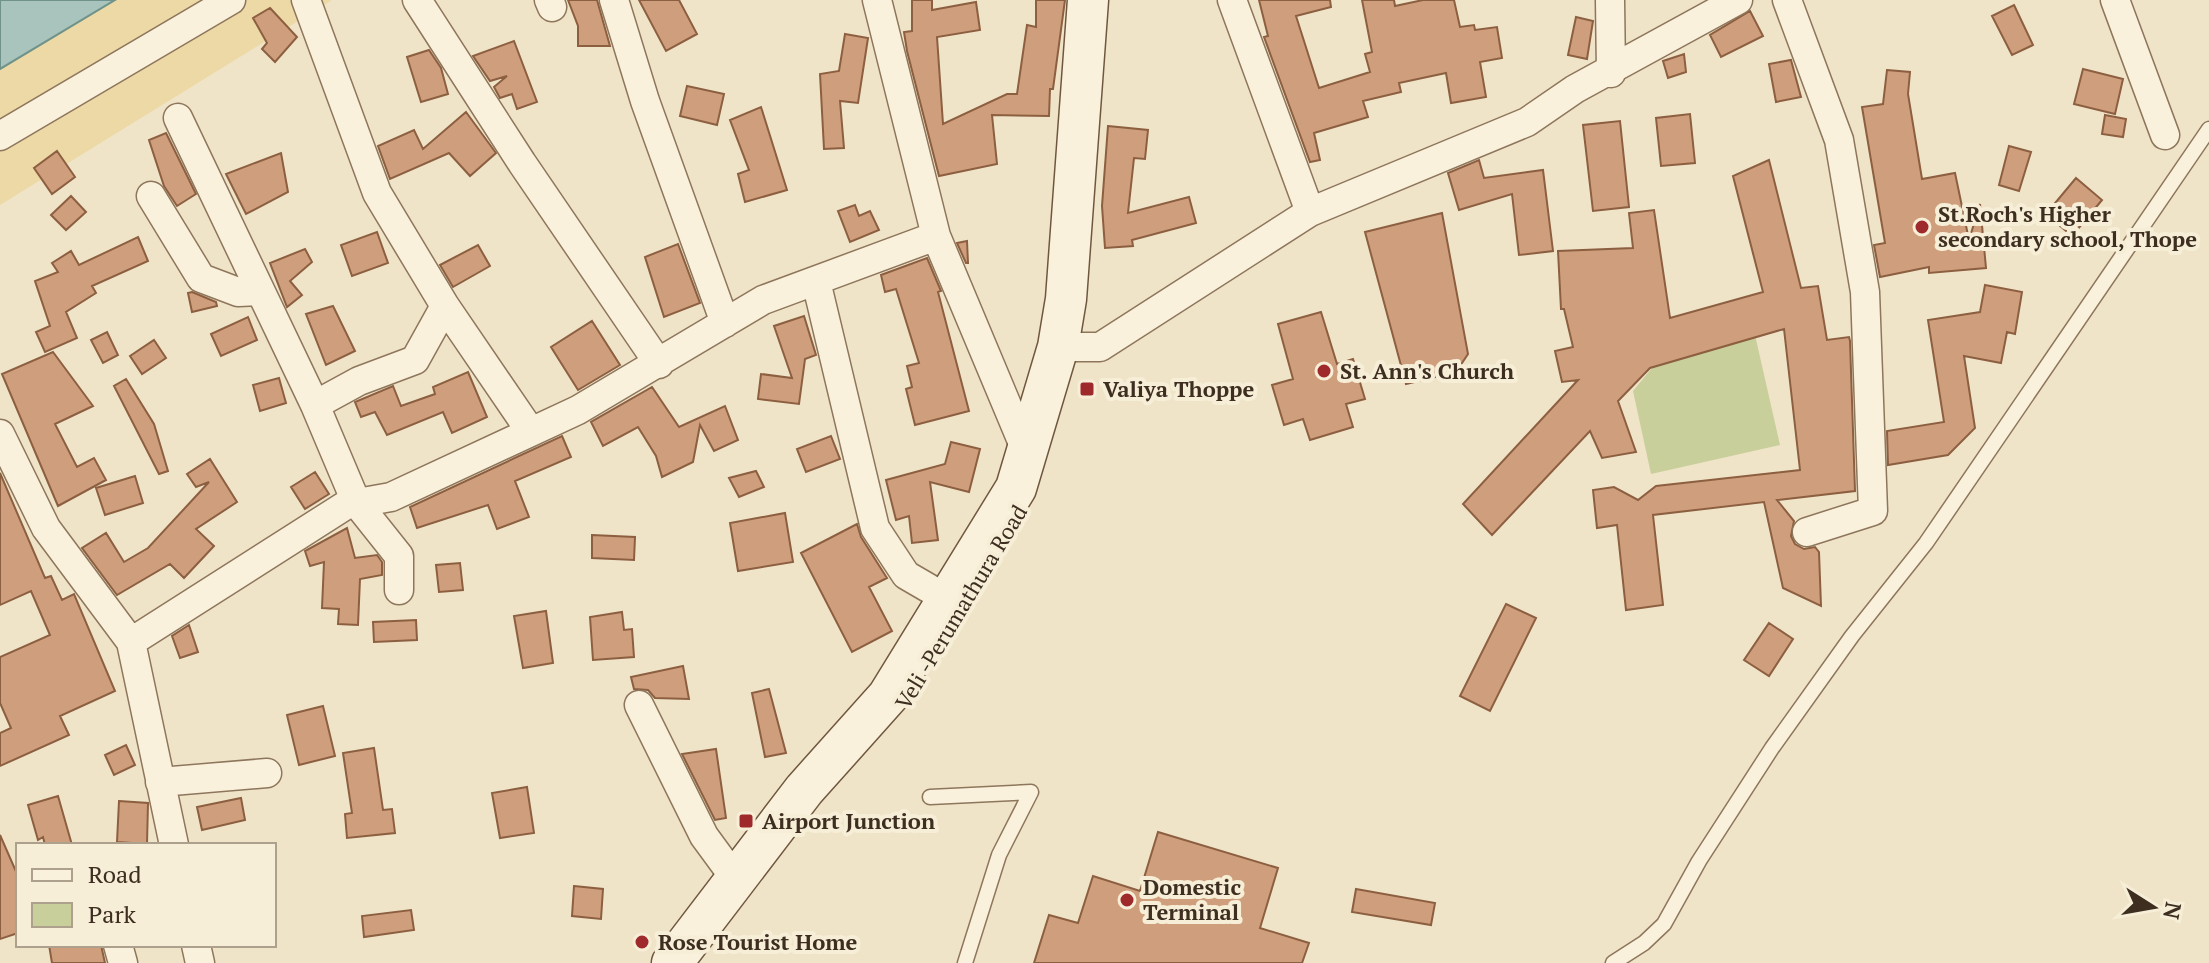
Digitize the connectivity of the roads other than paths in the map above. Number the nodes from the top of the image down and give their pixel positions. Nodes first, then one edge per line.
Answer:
1 (231, 0) edge
2 (306, 0) edge
3 (417, 0) edge
4 (614, 0) edge
5 (877, 0) edge
6 (1088, 0) edge
7 (1107, 0) edge
8 (1232, 0) edge
9 (1610, 0) edge
10 (1738, 0) edge
11 (1787, 0) edge
12 (2115, 0) edge
13 (1611, 73) junction
14 (178, 118) dead end
15 (2209, 129) edge
16 (2165, 135) dead end
17 (0, 136) edge
18 (151, 196) dead end
19 (1310, 212) junction
20 (936, 236) junction
21 (816, 281) junction
22 (259, 291) junction
23 (445, 306) junction
24 (725, 323) junction
25 (1067, 348) junction
26 (659, 364) junction
27 (315, 405) junction
28 (531, 432) junction
29 (0, 434) edge
30 (1027, 453) junction
31 (356, 502) junction
32 (1807, 532) dead end
33 (399, 590) dead end
34 (949, 600) junction
35 (131, 642) junction
36 (639, 705) dead end
37 (267, 773) dead end
38 (160, 782) junction
39 (820, 791) junction
40 (930, 797) dead end
41 (168, 843) edge
42 (737, 881) junction
43 (672, 963) edge
44 (699, 963) edge
45 (965, 963) edge
46 (1613, 963) edge

1 - 17 street
2 - 23 street
3 - 26 street
4 - 24 street
5 - 20 street
6 - 25 main road
7 - 25 main road, Veli -Perumathura Road
8 - 19 street
9 - 13 street
10 - 13 street
11 - 32 street
12 - 16 street
13 - 19 street
14 - 22 street
15 - 46 lane
18 - 22 street
19 - 25 street
20 - 21 street
20 - 30 street
21 - 24 street
21 - 34 street
22 - 27 street
23 - 27 street
23 - 28 street
24 - 26 street
25 - 30 main road
25 - 39 main road, Veli -Perumathura Road
26 - 28 street
27 - 31 street
28 - 31 street
29 - 35 street
30 - 34 main road
31 - 33 street
31 - 35 street
34 - 39 main road
35 - 38 street
36 - 42 street
37 - 38 street
38 - 41 street
39 - 42 main road
39 - 44 main road, Veli -Perumathura Road
40 - 45 lane
42 - 43 main road

